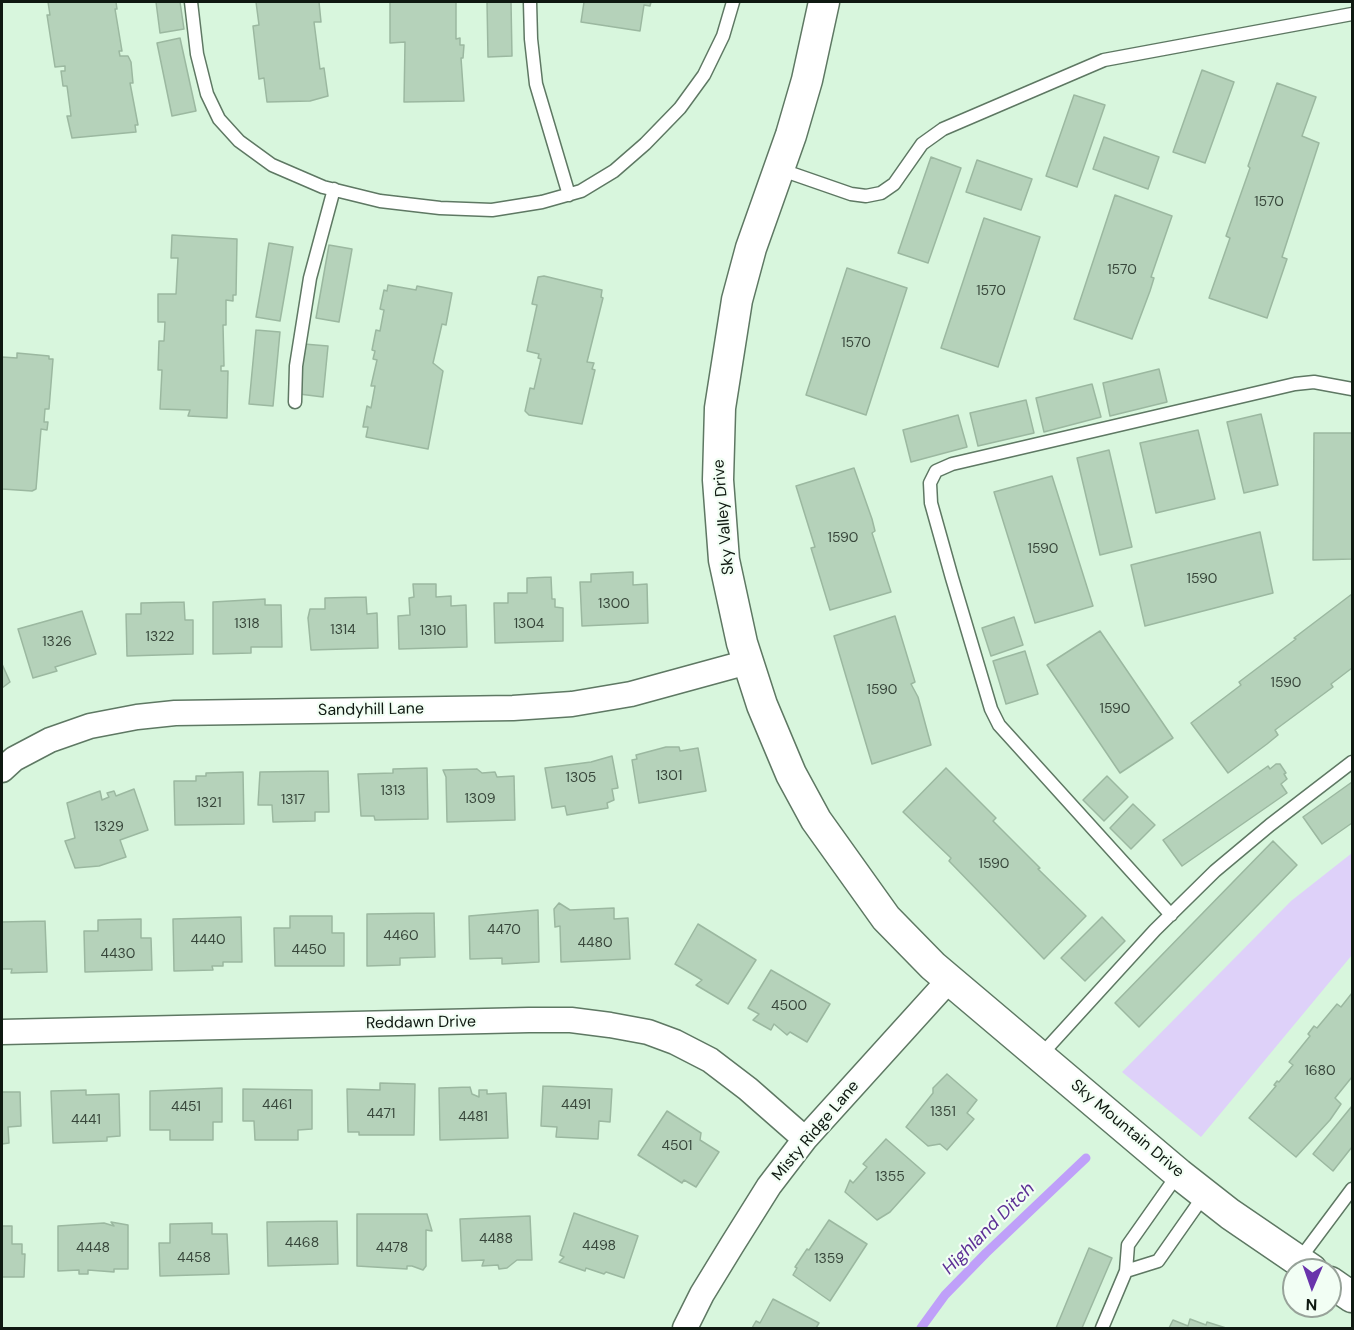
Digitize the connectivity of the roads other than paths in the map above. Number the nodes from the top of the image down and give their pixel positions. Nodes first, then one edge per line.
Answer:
1 (191, 2) edge
2 (530, 2) edge
3 (733, 2) edge
4 (824, 2) edge
5 (1353, 14) edge
6 (779, 169) junction
7 (334, 189) junction
8 (568, 195) junction
9 (1353, 389) edge
10 (295, 402) dead end
11 (748, 662) junction
12 (1353, 762) edge
13 (2, 770) edge
14 (1171, 915) junction
15 (949, 980) junction
16 (2, 1032) edge
17 (1040, 1056) junction
18 (805, 1138) junction
19 (1179, 1174) junction
20 (1353, 1189) edge
21 (1205, 1194) junction
22 (1294, 1258) edge
23 (1310, 1258) edge
24 (1126, 1271) junction
25 (685, 1329) edge
26 (1102, 1329) edge

1 - 7 lane
2 - 8 lane
3 - 8 lane
4 - 6 street, Sky Valley Drive
5 - 6 lane
6 - 11 street, Sky Valley Drive
7 - 8 lane
7 - 10 lane
9 - 14 lane
11 - 13 street, Sandyhill Lane
11 - 15 street, Sky Valley Drive
12 - 14 lane
14 - 17 lane
15 - 17 street, Sky Mountain Drive
15 - 18 street, Misty Ridge Lane
16 - 18 street, Reddawn Drive
17 - 19 street, Sky Mountain Drive
18 - 25 street, Misty Ridge Lane
19 - 21 street, Sky Mountain Drive
19 - 24 lane
20 - 23 lane
21 - 22 street, Sky Mountain Drive
21 - 24 lane
24 - 26 lane

